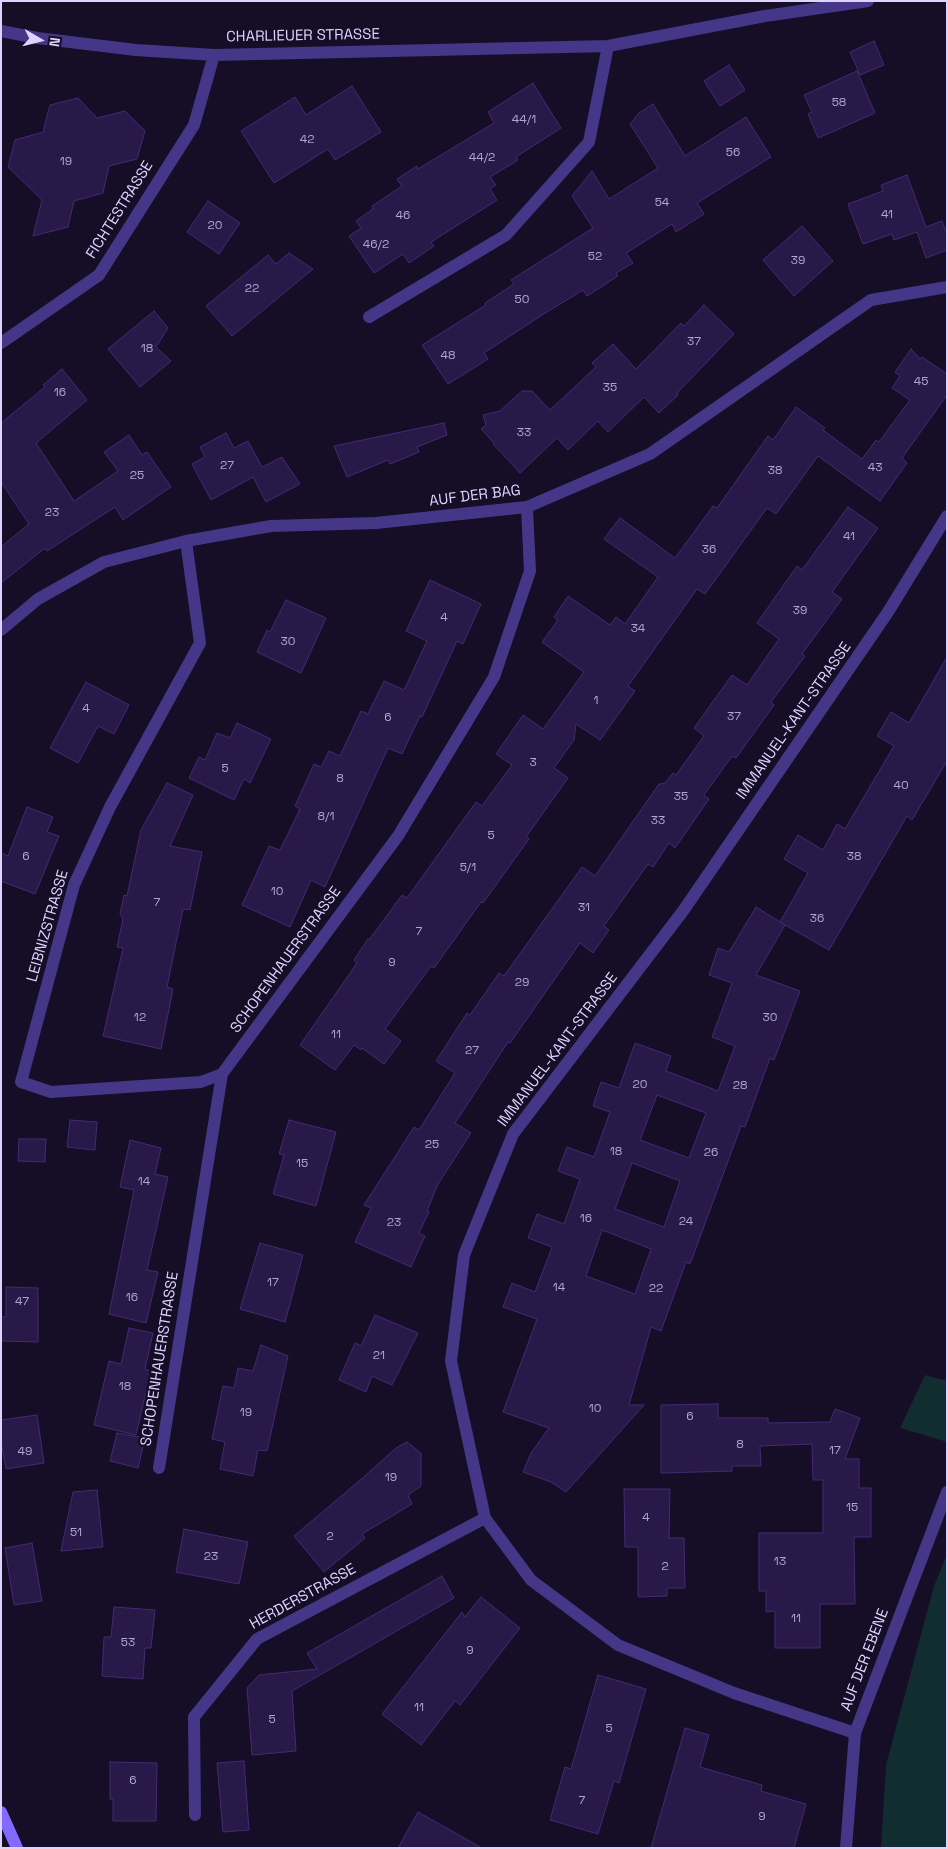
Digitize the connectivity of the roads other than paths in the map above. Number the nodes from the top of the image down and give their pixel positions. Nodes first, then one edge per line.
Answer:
1 (868, 1) edge
2 (1, 31) edge
3 (608, 46) junction
4 (214, 55) junction
5 (947, 287) edge
6 (369, 317) dead end
7 (1, 343) edge
8 (527, 507) junction
9 (947, 516) edge
10 (186, 541) junction
11 (1, 630) edge
12 (222, 1074) junction
13 (159, 1468) dead end
14 (947, 1492) edge
15 (485, 1518) junction
16 (855, 1733) junction
17 (1, 1812) edge
18 (195, 1814) dead end
19 (17, 1848) edge
20 (846, 1848) edge

1 - 3 street, CHARLIEUER STRASSE
2 - 4 street, CHARLIEUER STRASSE
3 - 4 street, CHARLIEUER STRASSE
3 - 6 street
4 - 7 street, FICHTESTRASSE
5 - 8 street, AUF DER BAG
8 - 10 street, AUF DER BAG
8 - 12 street, SCHOPENHAUERSTRASSE
9 - 15 street, IMMANUEL-KANT-STRASSE
10 - 11 street, AUF DER BAG
10 - 12 street, LEIBNIZSTRASSE
12 - 13 street, SCHOPENHAUERSTRASSE
14 - 16 street, AUF DER EBENE
15 - 16 street, IMMANUEL-KANT-STRASSE
15 - 18 street, HERDERSTRASSE
16 - 20 street, AUF DER EBENE
17 - 19 main road

